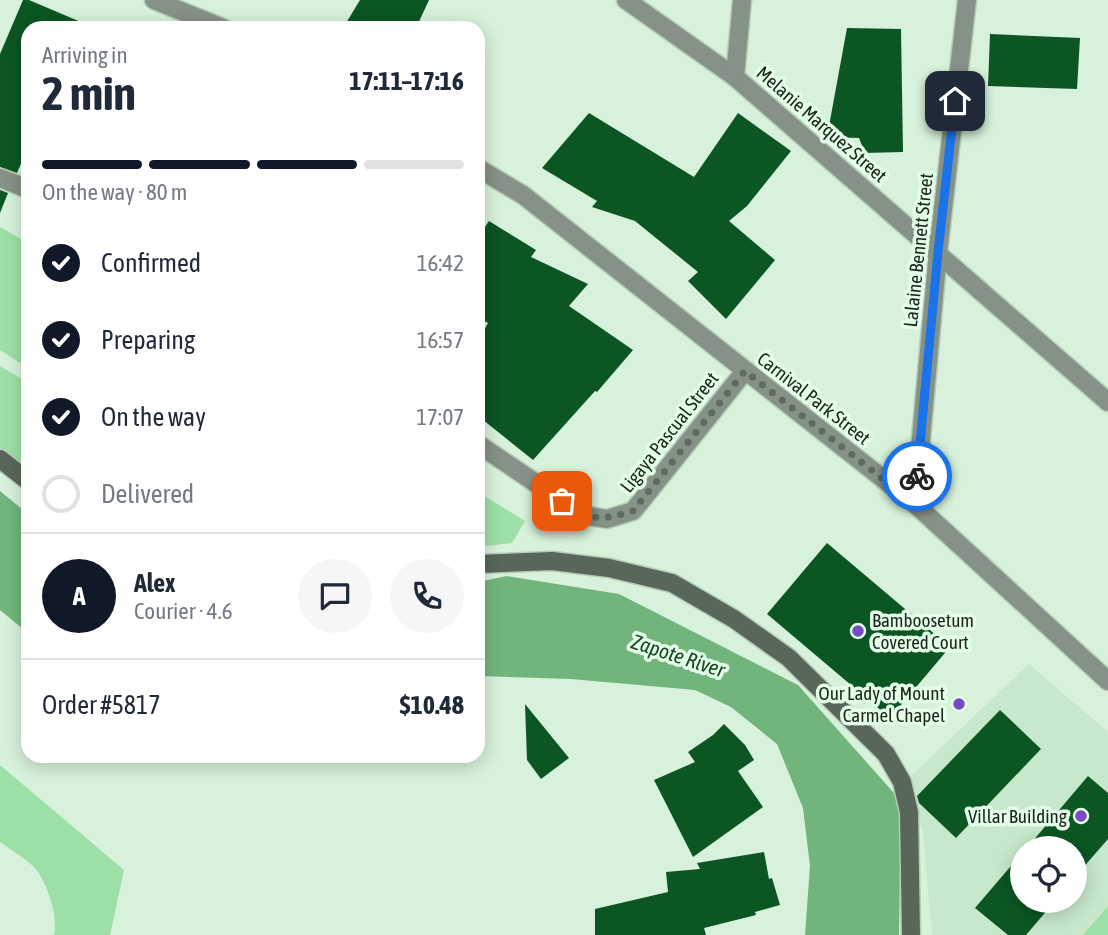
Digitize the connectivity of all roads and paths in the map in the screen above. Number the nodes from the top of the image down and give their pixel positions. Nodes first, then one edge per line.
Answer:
1 (154, 0) edge
2 (626, 0) edge
3 (742, 0) edge
4 (967, 0) edge
5 (206, 21) edge
6 (735, 77) junction
7 (485, 172) edge
8 (0, 178) edge
9 (21, 186) edge
10 (938, 252) junction
11 (745, 371) junction
12 (1108, 402) edge
13 (485, 449) edge
14 (0, 459) edge
15 (21, 476) edge
16 (915, 504) junction
17 (485, 564) edge
18 (1108, 681) edge
19 (911, 935) edge

1 - 5 street
2 - 6 street, Melanie Marquez Street
3 - 6 street
4 - 10 street, Lalaine Bennett Street
6 - 10 street, Melanie Marquez Street
7 - 11 street, Carnival Park Street
8 - 9 street
10 - 12 street, Melanie Marquez Street
10 - 16 street, Lalaine Bennett Street
11 - 13 street, Ligaya Pascual Street
11 - 16 street, Carnival Park Street
14 - 15 main road
16 - 18 street, Carnival Park Street
17 - 19 main road

